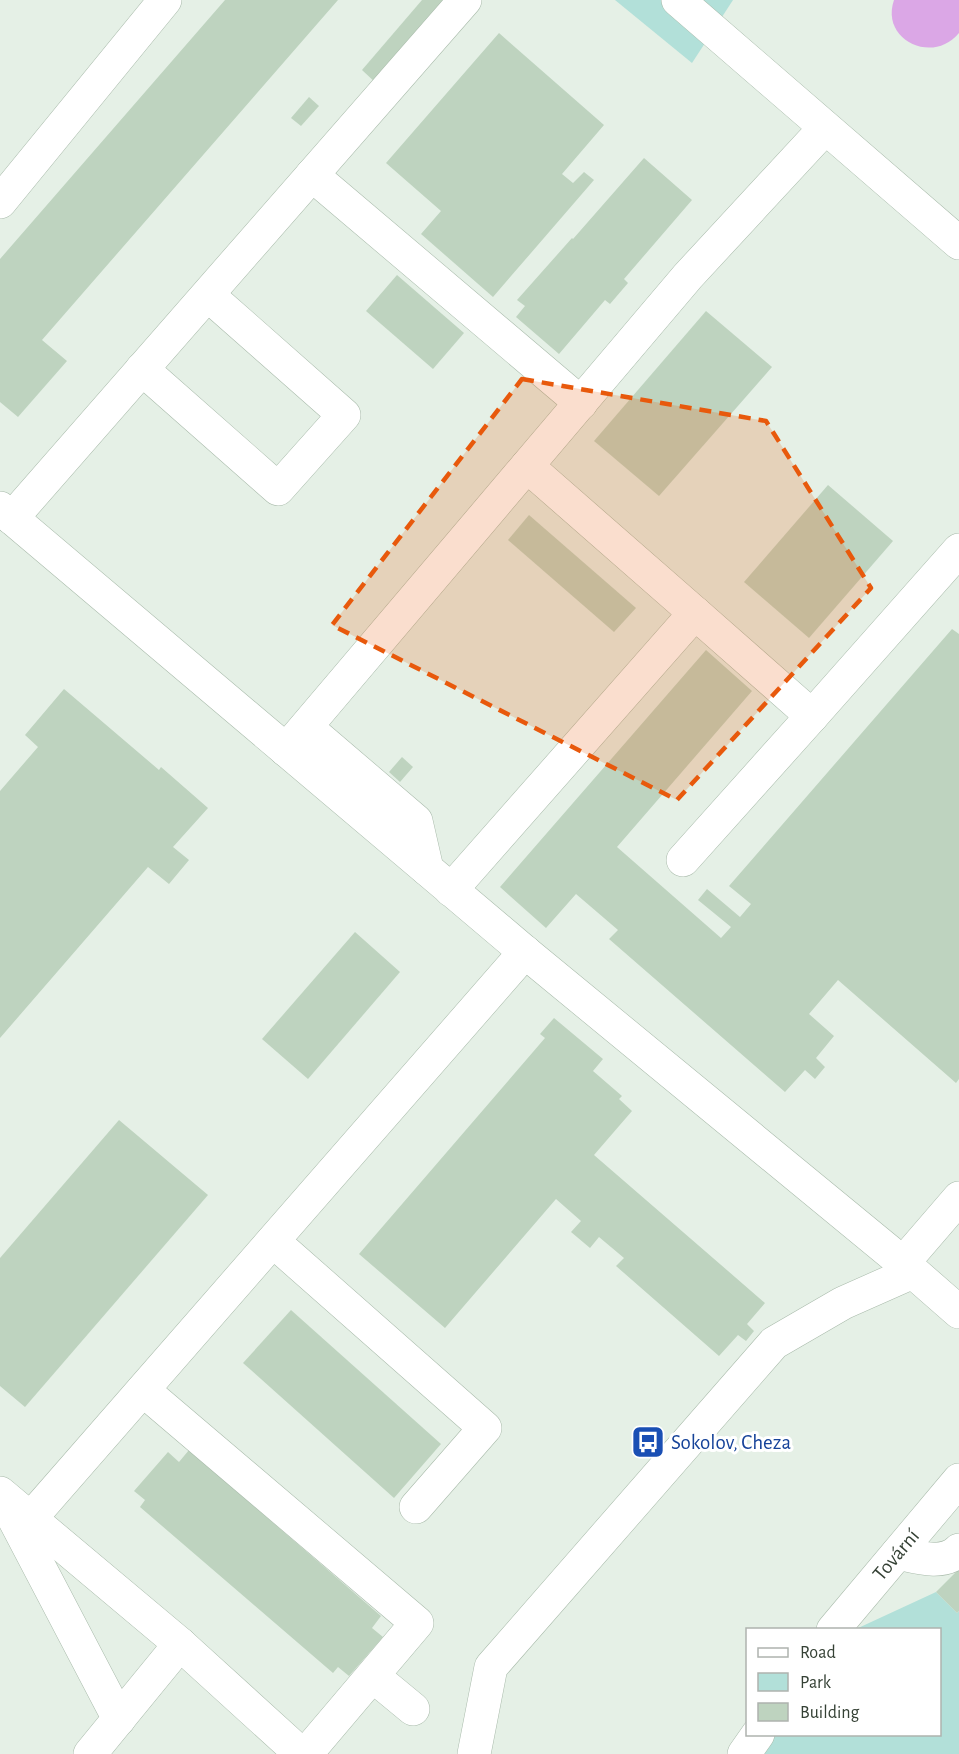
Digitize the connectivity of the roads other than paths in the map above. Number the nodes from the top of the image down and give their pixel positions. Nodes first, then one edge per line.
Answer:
1 (165, 0) edge
2 (465, 0) edge
3 (678, 0) edge
4 (825, 128) junction
5 (312, 175) junction
6 (0, 202) edge
7 (959, 243) edge
8 (208, 294) junction
9 (142, 369) junction
10 (581, 404) junction
11 (527, 466) junction
12 (6, 513) edge
13 (959, 550) edge
14 (695, 613) junction
15 (813, 716) junction
16 (296, 739) junction
17 (683, 860) dead end
18 (439, 879) junction
19 (525, 952) junction
20 (959, 1198) edge
21 (273, 1241) junction
22 (908, 1268) junction
23 (959, 1312) edge
24 (143, 1390) junction
25 (959, 1480) edge
26 (1, 1494) edge
27 (416, 1507) dead end
28 (30, 1519) junction
29 (959, 1550) edge
30 (898, 1552) junction
31 (834, 1628) edge
32 (180, 1644) junction
33 (373, 1676) junction
34 (413, 1709) dead end
35 (118, 1719) junction
36 (757, 1736) edge
37 (90, 1754) edge
38 (303, 1754) edge
39 (474, 1754) edge
40 (744, 1754) edge

1 - 6 street
2 - 5 street
3 - 4 street
4 - 7 street
4 - 10 street
5 - 8 street
5 - 10 street
8 - 9 street
8 - 9 street
9 - 12 street
10 - 11 street
11 - 14 street
11 - 16 street
12 - 16 street
13 - 15 street
14 - 15 street
14 - 18 street
15 - 17 street
16 - 18 street
18 - 19 street
19 - 21 street
19 - 22 street
20 - 22 street
21 - 24 street
21 - 27 street
22 - 23 street
22 - 39 street
24 - 28 street
24 - 33 street
25 - 30 street, Tovární
26 - 28 street
26 - 35 street
28 - 32 street
29 - 30 street
30 - 31 street, Tovární
32 - 35 street
32 - 38 street
33 - 34 street
33 - 38 street
35 - 37 street
36 - 40 street

